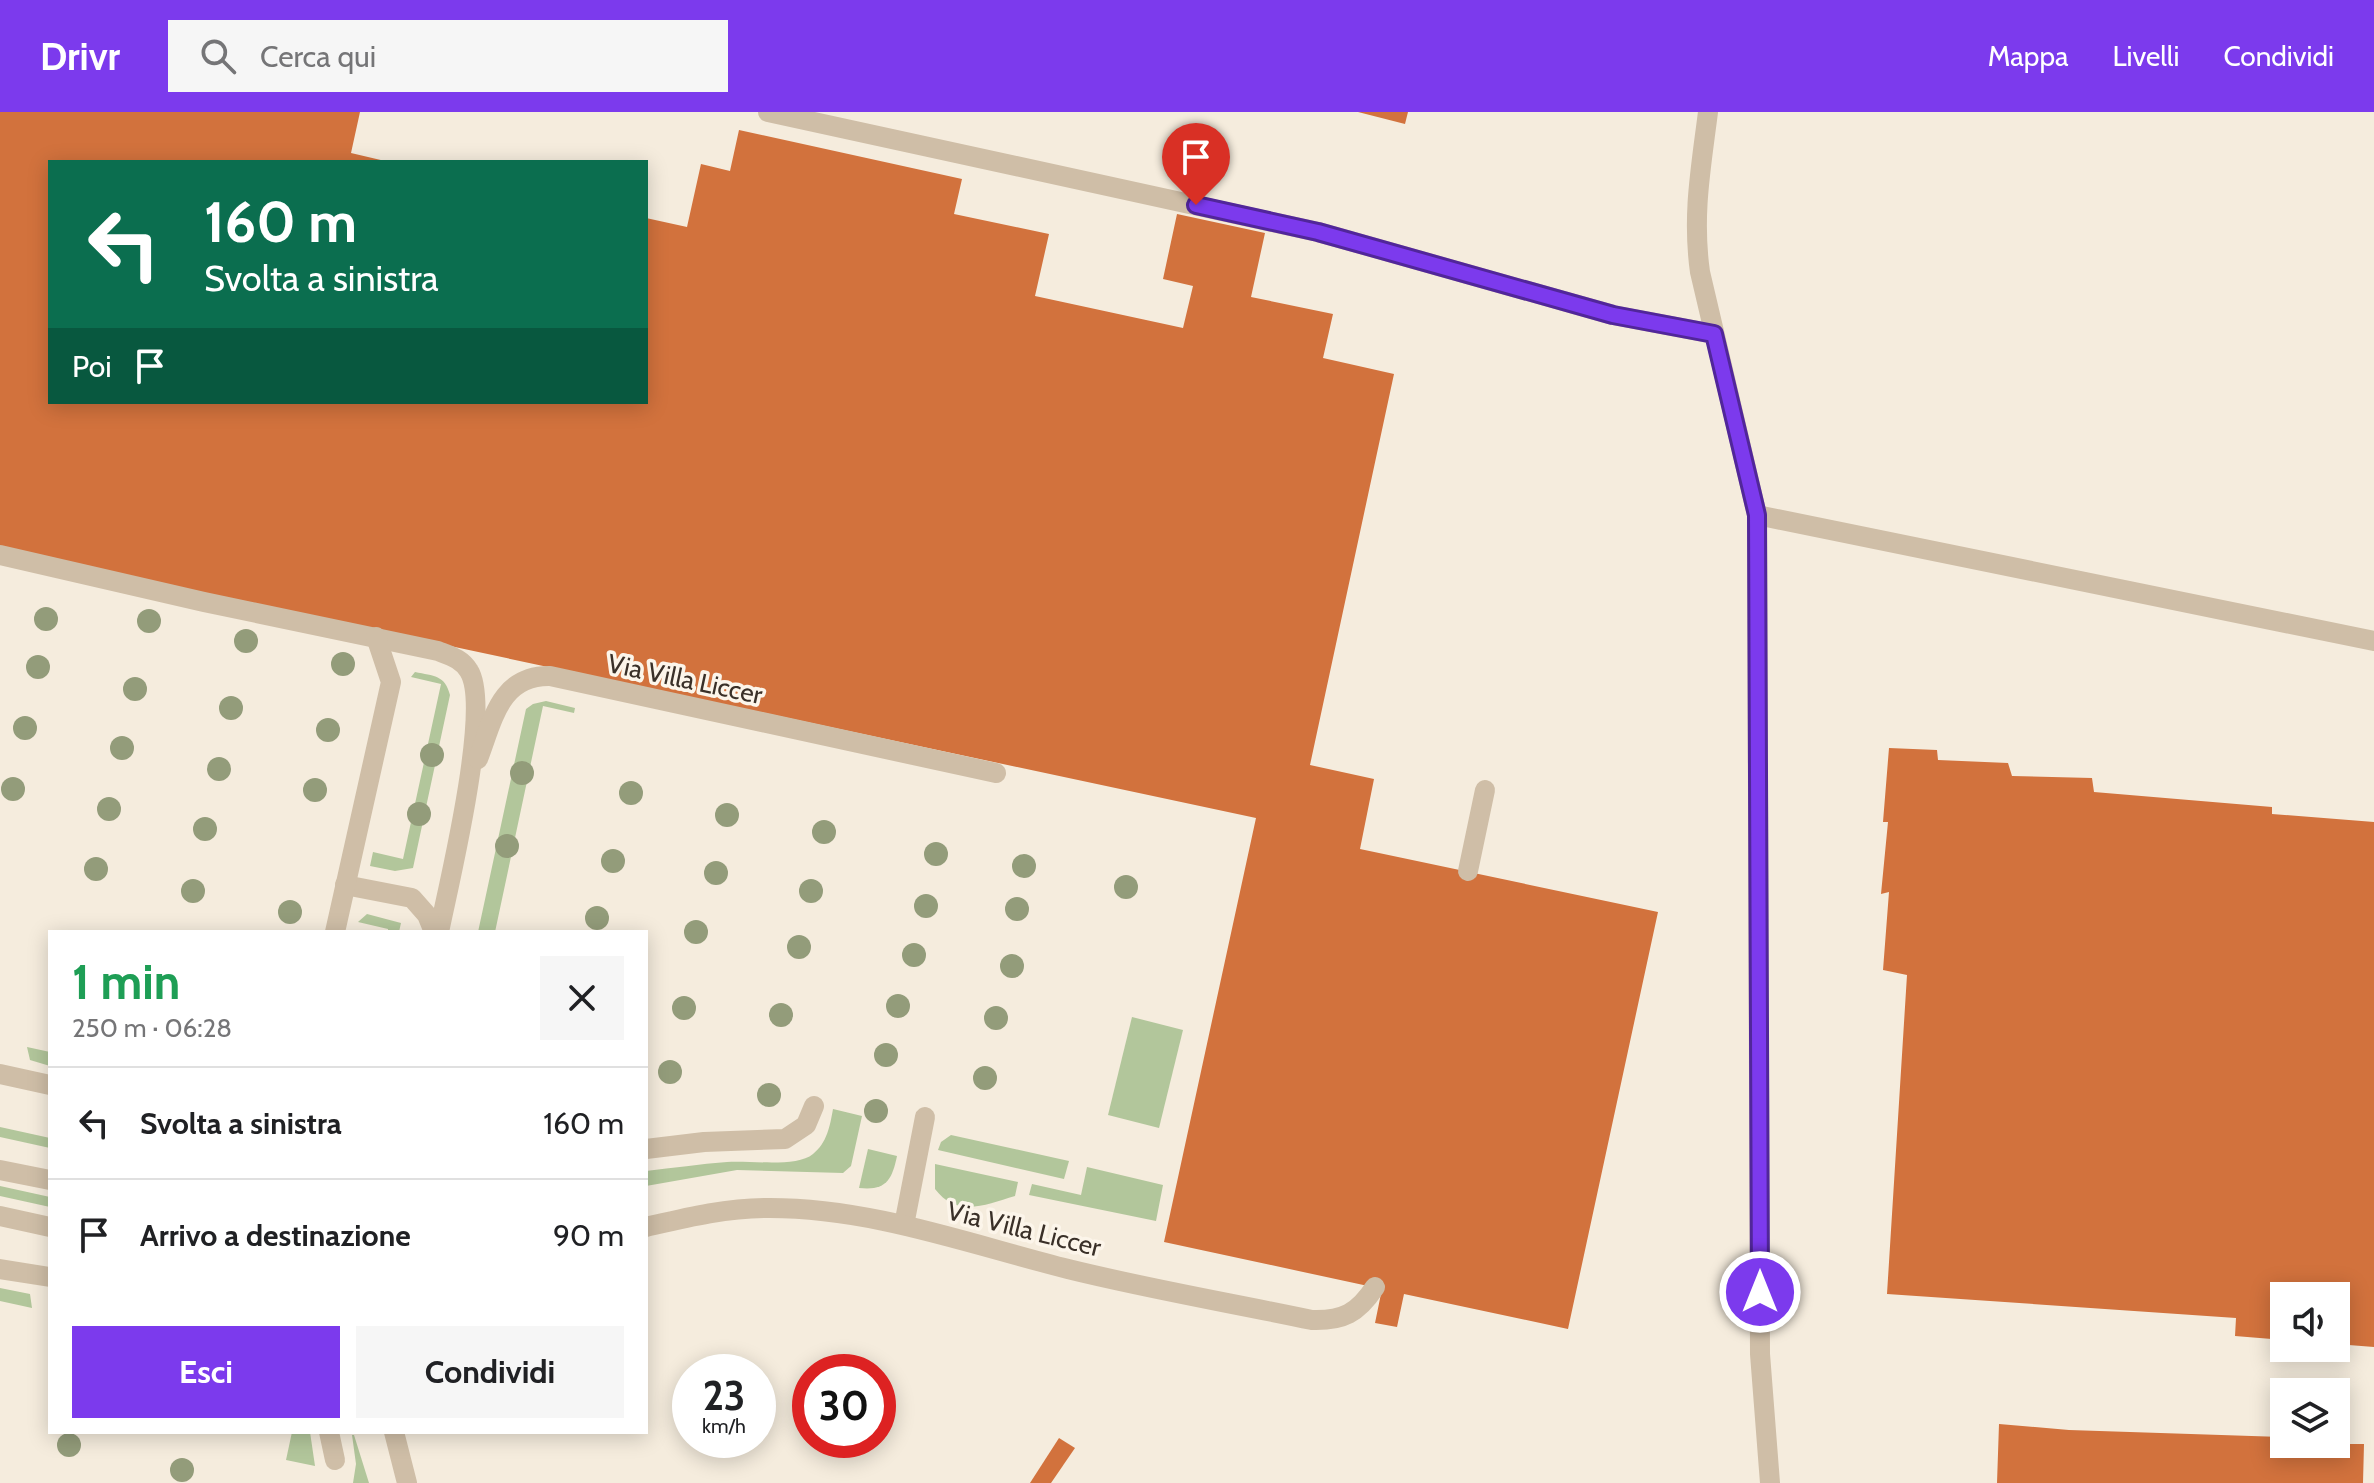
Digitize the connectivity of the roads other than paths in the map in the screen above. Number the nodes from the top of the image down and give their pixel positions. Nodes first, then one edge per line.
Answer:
1 (768, 112) edge
2 (1708, 112) edge
3 (1714, 334) junction
4 (1757, 515) junction
5 (0, 555) edge
6 (376, 637) junction
7 (2374, 641) edge
8 (996, 773) dead end
9 (470, 781) junction
10 (1485, 790) dead end
11 (1468, 871) dead end
12 (450, 876) junction
13 (345, 885) junction
14 (412, 898) junction
15 (335, 930) edge
16 (436, 930) edge
17 (437, 930) edge
18 (0, 1074) edge
19 (48, 1085) edge
20 (814, 1106) dead end
21 (925, 1117) dead end
22 (648, 1149) edge
23 (0, 1170) edge
24 (48, 1180) edge
25 (0, 1216) edge
26 (904, 1225) junction
27 (48, 1227) edge
28 (648, 1227) edge
29 (0, 1269) edge
30 (48, 1277) edge
31 (1375, 1287) dead end
32 (329, 1434) edge
33 (395, 1434) edge
34 (335, 1460) dead end
35 (407, 1483) edge
36 (1770, 1483) edge

1 - 3 street
2 - 3 street
3 - 4 street
4 - 7 street
4 - 36 street
5 - 6 street, Via Villa Liccer
6 - 9 street, Via Villa Liccer
6 - 13 street
8 - 9 street, Via Villa Liccer
9 - 12 street, Via Villa Liccer
10 - 11 street
12 - 14 street
12 - 17 street, Via Villa Liccer
13 - 14 street
13 - 15 street
14 - 16 street
18 - 19 street
20 - 22 street
21 - 26 street
23 - 24 street
25 - 27 street
26 - 28 street, Via Villa Liccer
26 - 31 street, Via Villa Liccer
29 - 30 street
32 - 34 street
33 - 35 street

